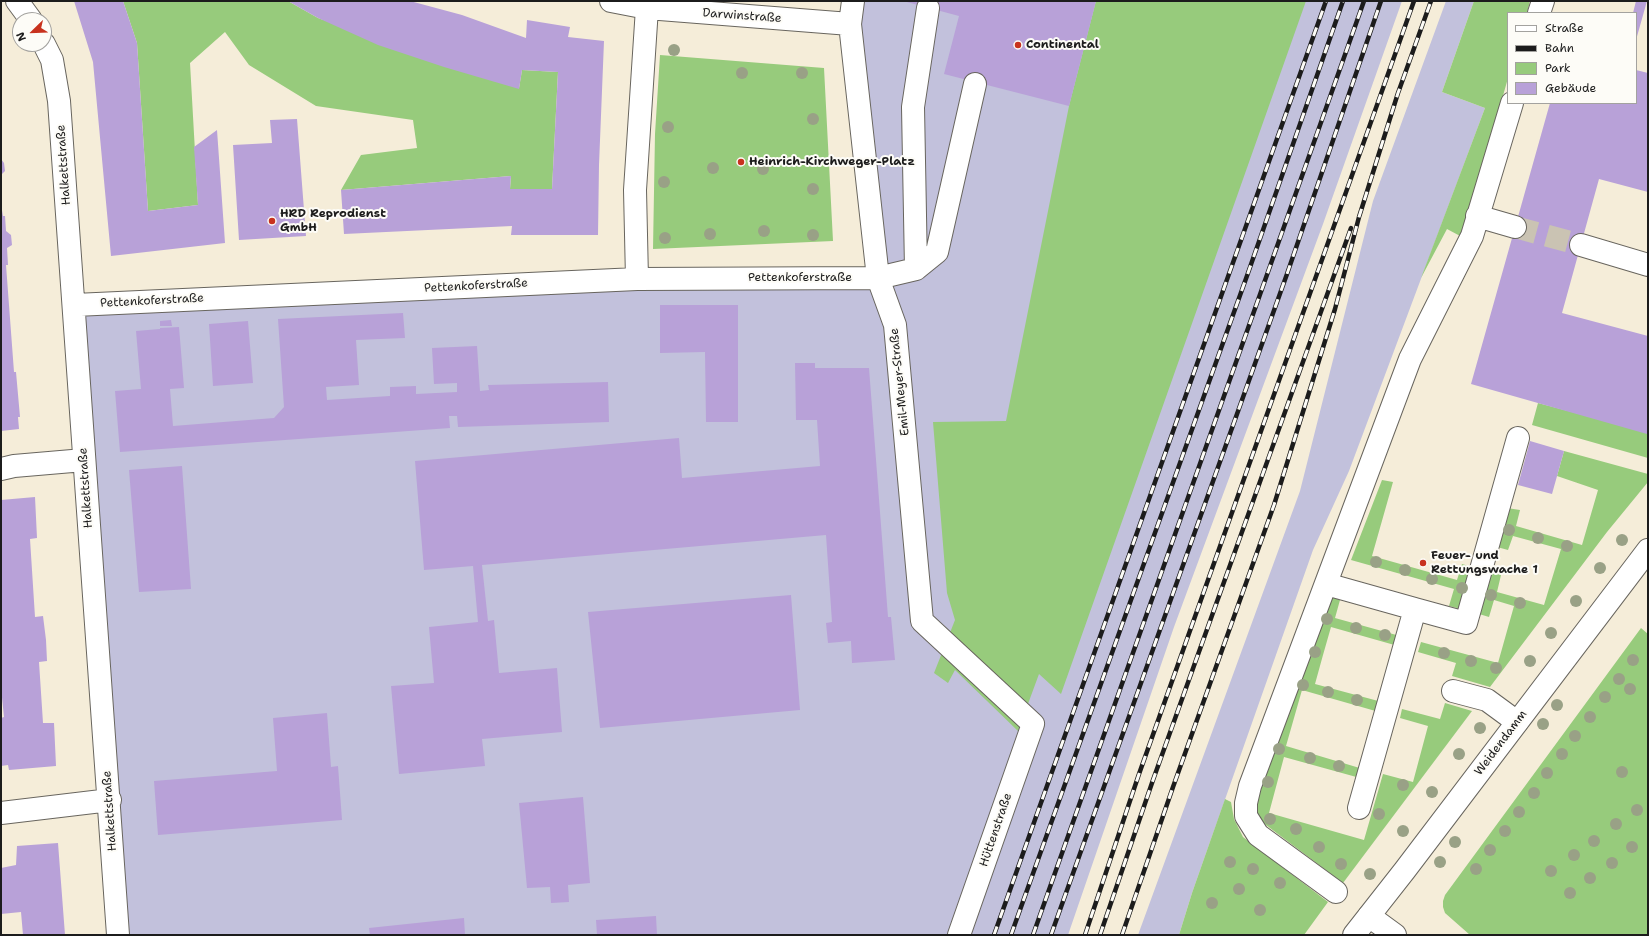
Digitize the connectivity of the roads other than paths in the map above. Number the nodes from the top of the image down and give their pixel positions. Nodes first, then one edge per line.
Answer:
1 (17, 1) edge
2 (611, 1) edge
3 (853, 1) edge
4 (1543, 1) edge
5 (647, 8) junction
6 (928, 8) dead end
7 (25, 12) edge
8 (1539, 12) edge
9 (850, 24) junction
10 (48, 52) edge
11 (975, 84) dead end
12 (1512, 104) edge
13 (1477, 216) junction
14 (1515, 227) tunnel mouth
15 (1581, 245) tunnel mouth
16 (1648, 264) edge
17 (916, 269) junction
18 (878, 278) junction
19 (637, 279) junction
20 (74, 305) junction
21 (1518, 438) dead end
22 (84, 460) junction
23 (1, 469) edge
24 (1648, 550) edge
25 (1326, 584) junction
26 (1415, 609) junction
27 (1453, 691) dead end
28 (1517, 722) junction
29 (1033, 724) joint
30 (110, 800) junction
31 (1359, 808) dead end
32 (1, 813) edge
33 (1336, 892) dead end
34 (1369, 916) junction
35 (118, 935) edge
36 (960, 935) edge
37 (1354, 935) edge
38 (1395, 935) edge

1 - 7 street
2 - 5 street, Darwinstraße
3 - 9 street, Emil-Meyer-Straße
4 - 8 street
5 - 9 street, Darwinstraße
5 - 19 street
6 - 17 street
9 - 18 street, Emil-Meyer-Straße
10 - 20 street, Halkettstraße
11 - 17 street
12 - 13 street
13 - 14 street
13 - 25 street
15 - 16 street
17 - 18 street, Pettenkoferstraße
18 - 19 street, Pettenkoferstraße
18 - 29 street, Emil-Meyer-Straße
19 - 20 street, Pettenkoferstraße
20 - 22 street, Halkettstraße
21 - 26 street
22 - 23 street
22 - 30 street, Halkettstraße
24 - 28 street, Weidendamm
25 - 26 street
25 - 33 street
26 - 31 street
27 - 28 street
28 - 34 street, Weidendamm
29 - 36 street, Hüttenstraße
30 - 32 street
30 - 35 street, Halkettstraße
34 - 37 street, Weidendamm
34 - 38 street

